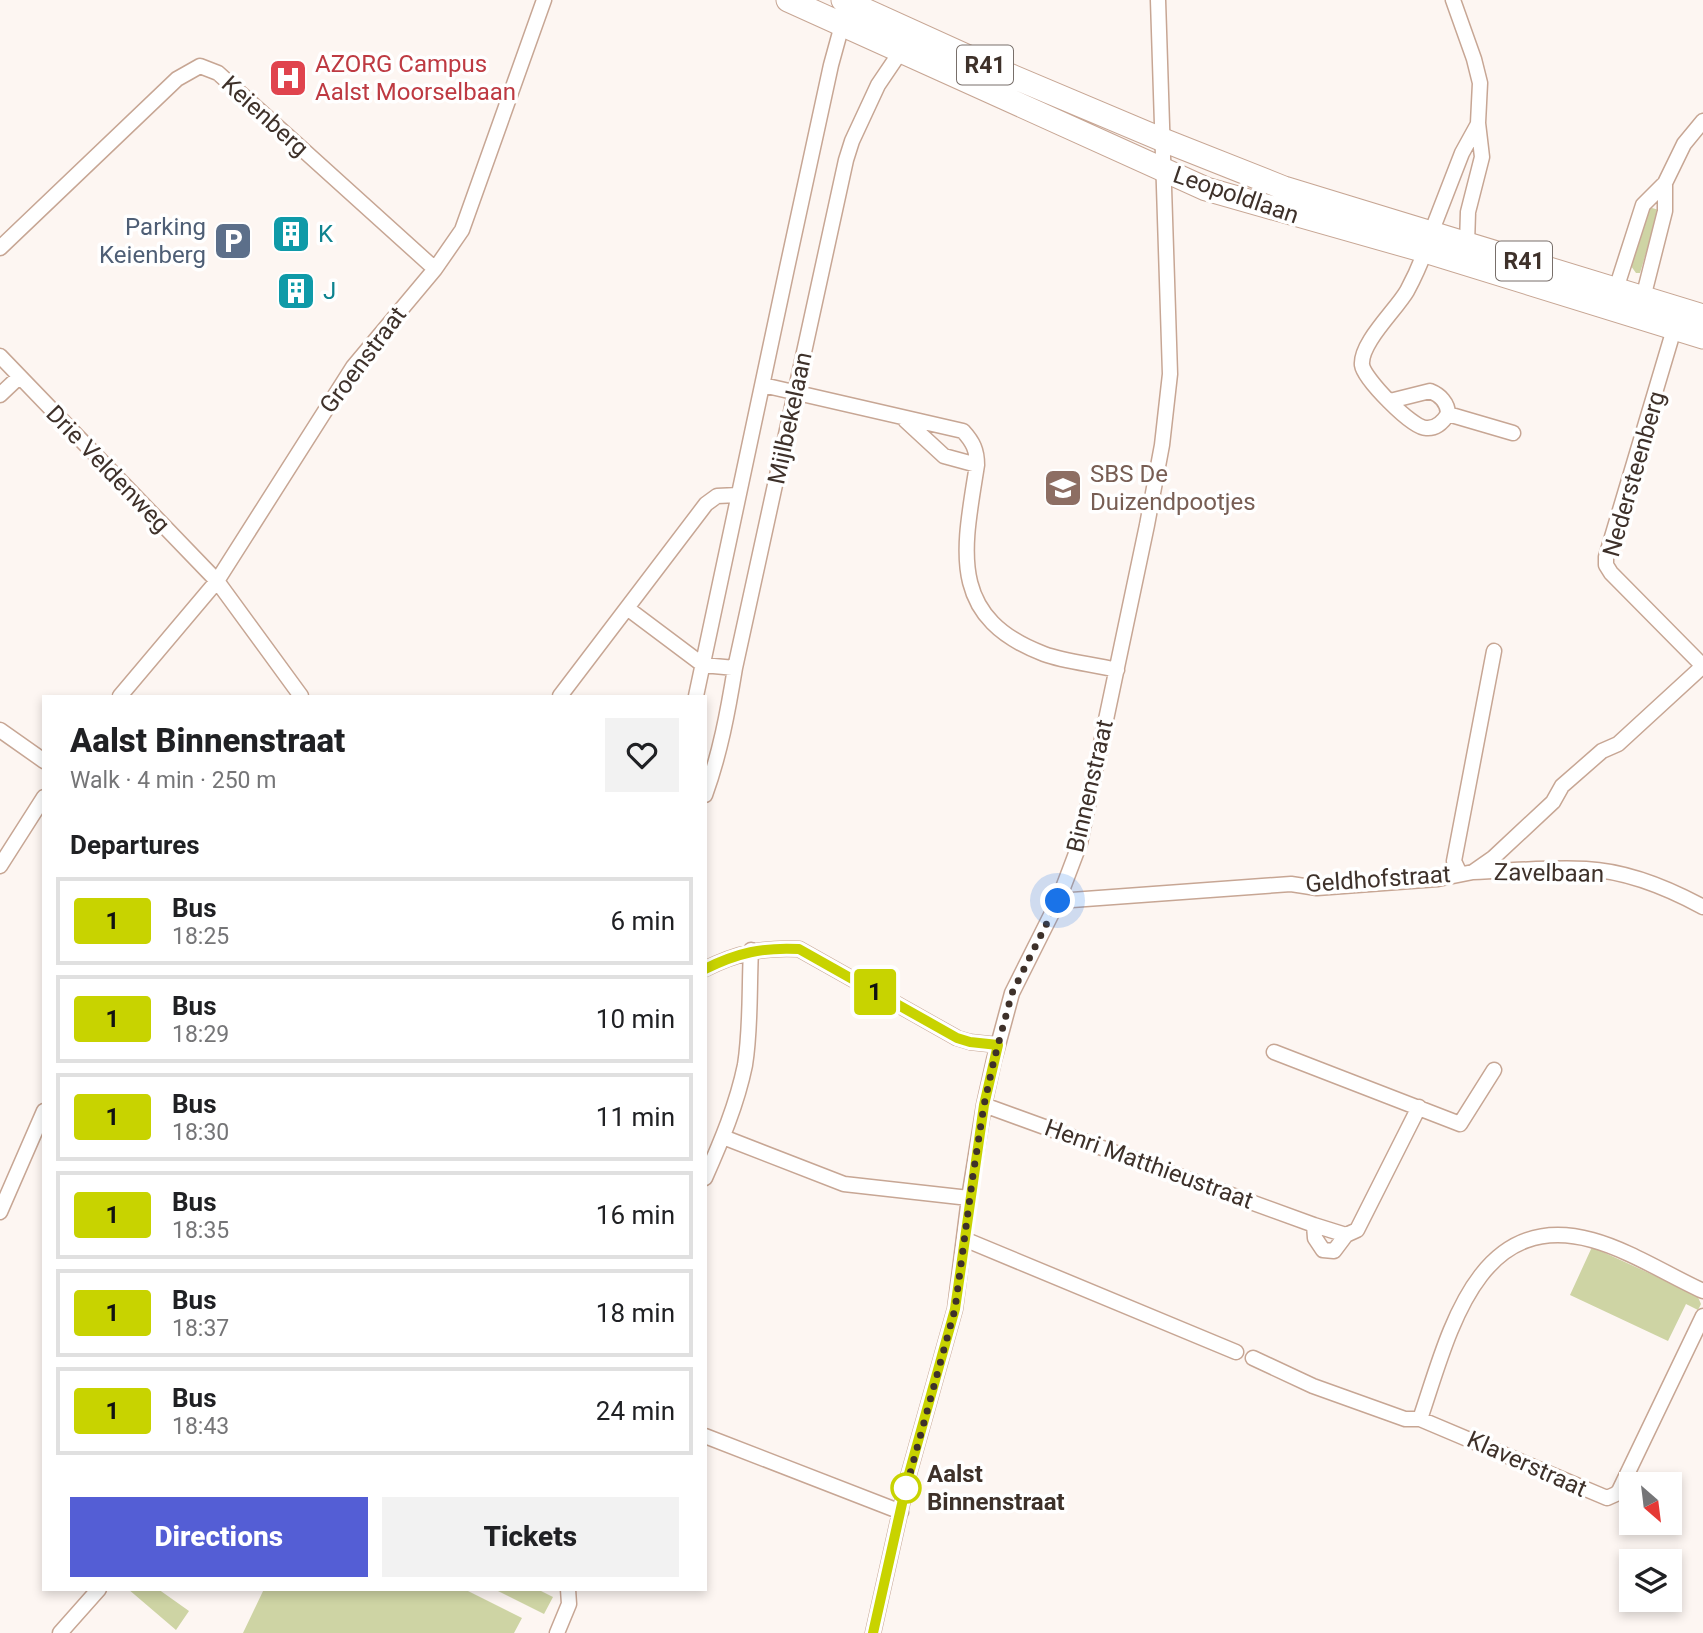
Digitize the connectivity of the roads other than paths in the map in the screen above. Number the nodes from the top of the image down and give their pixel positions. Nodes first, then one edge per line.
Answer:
1 (544, 0) edge
2 (788, 0) edge
3 (843, 0) edge
4 (1158, 0) edge
5 (1453, 0) edge
6 (842, 25) junction
7 (901, 51) junction
8 (1703, 121) edge
9 (1478, 123) junction
10 (1163, 140) junction
11 (1163, 170) junction
12 (1665, 183) junction
13 (1428, 242) junction
14 (1467, 244) junction
15 (0, 248) edge
16 (435, 269) junction
17 (1616, 289) junction
18 (1643, 298) junction
19 (1703, 316) edge
20 (1674, 329) junction
21 (1703, 337) edge
22 (0, 356) edge
23 (19, 377) junction
24 (764, 385) junction
25 (796, 391) junction
26 (0, 395) edge
27 (1390, 401) junction
28 (1448, 414) junction
29 (904, 419) junction
30 (1513, 432) dead end
31 (977, 465) junction
32 (738, 495) junction
33 (217, 581) junction
34 (627, 608) junction
35 (1494, 651) dead end
36 (703, 665) junction
37 (1703, 666) edge
38 (735, 668) junction
39 (1117, 670) junction
40 (121, 695) edge
41 (300, 695) edge
42 (561, 695) edge
43 (696, 695) edge
44 (0, 730) edge
45 (42, 760) edge
46 (707, 790) edge
47 (42, 800) edge
48 (0, 866) edge
49 (1466, 873) junction
50 (1058, 901) junction
51 (1703, 906) edge
52 (751, 950) junction
53 (707, 968) edge
54 (998, 1045) junction
55 (1274, 1052) dead end
56 (1494, 1070) dead end
57 (984, 1105) junction
58 (1419, 1107) junction
59 (42, 1116) edge
60 (723, 1137) junction
61 (707, 1173) edge
62 (969, 1198) junction
63 (0, 1212) edge
64 (1314, 1225) junction
65 (1346, 1235) junction
66 (964, 1239) junction
67 (1703, 1291) edge
68 (1703, 1317) edge
69 (1237, 1352) dead end
70 (1253, 1358) dead end
71 (1420, 1419) junction
72 (707, 1437) edge
73 (901, 1513) junction
74 (97, 1591) edge
75 (568, 1591) edge
76 (60, 1633) edge
77 (557, 1633) edge
78 (873, 1633) edge

1 - 16 street, Groenstraat
2 - 6 main road, Leopoldlaan / R41
3 - 10 main road, Leopoldlaan / R41
4 - 10 street, Binnenstraat
5 - 9 street
6 - 7 main road, Leopoldlaan / R41
6 - 24 street, Mijlbekelaan
7 - 11 main road, Leopoldlaan / R41
7 - 25 street, Mijlbekelaan
8 - 12 street
9 - 13 street
9 - 14 street
10 - 11 street, Binnenstraat
10 - 13 main road, Leopoldlaan / R41
11 - 13 main road, Leopoldlaan / R41
11 - 39 street, Binnenstraat
12 - 17 street
12 - 18 street
13 - 14 main road, Leopoldlaan / R41
13 - 20 main road, Leopoldlaan / R41
13 - 27 street
14 - 17 main road, Leopoldlaan / R41
15 - 16 street, Keienberg
16 - 33 street, Groenstraat
17 - 18 main road, Leopoldlaan / R41
18 - 19 main road, Leopoldlaan / R41
20 - 21 main road, Leopoldlaan / R41
20 - 37 street, Nedersteenberg
22 - 23 street, Drie Veldenweg
23 - 26 street
23 - 33 street, Drie Veldenweg
24 - 25 street
24 - 32 street, Mijlbekelaan
25 - 29 street
25 - 38 street, Mijlbekelaan
27 - 28 street
27 - 28 street
28 - 30 street
29 - 31 street
29 - 31 street
31 - 39 street
32 - 34 street
32 - 36 street, Mijlbekelaan
33 - 40 street, Groenstraat
33 - 41 street
34 - 36 street
34 - 42 street
35 - 49 street
36 - 38 street
36 - 43 street, Mijlbekelaan
37 - 49 street, Geldhofstraat
38 - 46 street, Mijlbekelaan
39 - 50 street, Binnenstraat
44 - 45 street
47 - 48 street
49 - 50 street, Geldhofstraat
49 - 51 street, Zavelbaan
50 - 54 street, Binnenstraat
52 - 53 street
52 - 54 street
52 - 60 street
54 - 57 street, Binnenstraat
55 - 58 street
56 - 58 street
57 - 62 street, Binnenstraat
57 - 64 street, Henri Matthieustraat
58 - 65 street
59 - 63 street
60 - 61 street
60 - 62 street
62 - 66 street, Binnenstraat
64 - 65 street, Henri Matthieustraat
64 - 65 street
66 - 69 street
66 - 73 street, Binnenstraat
67 - 71 street
68 - 71 street, Klaverstraat
70 - 71 street, Klaverstraat
72 - 73 street
73 - 78 street, Binnenstraat
74 - 76 street
75 - 77 street

